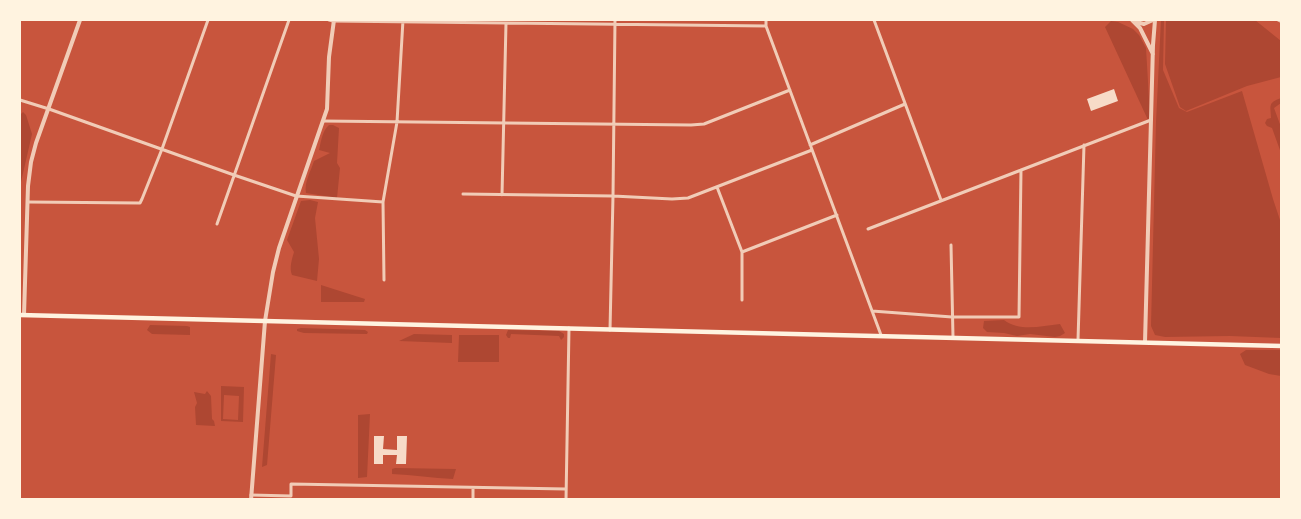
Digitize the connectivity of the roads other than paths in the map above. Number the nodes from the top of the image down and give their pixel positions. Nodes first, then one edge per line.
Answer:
1 (80, 20) edge
2 (208, 20) edge
3 (289, 20) edge
4 (332, 20) edge
5 (766, 20) edge
6 (873, 20) edge
7 (1154, 20) edge
8 (402, 21) edge
9 (615, 21) edge
10 (1133, 21) edge
11 (506, 22) junction
12 (766, 26) junction
13 (1153, 55) junction
14 (790, 90) junction
15 (20, 100) edge
16 (905, 104) junction
17 (49, 109) junction
18 (1151, 120) junction
19 (323, 121) junction
20 (397, 122) junction
21 (504, 123) junction
22 (614, 124) junction
23 (810, 145) junction
24 (1084, 145) junction
25 (162, 149) junction
26 (812, 150) junction
27 (1021, 170) junction
28 (234, 175) junction
29 (717, 187) junction
30 (463, 194) dead end
31 (502, 195) junction
32 (296, 196) junction
33 (613, 196) junction
34 (941, 200) junction
35 (28, 202) junction
36 (383, 202) junction
37 (837, 215) junction
38 (217, 224) dead end
39 (868, 229) dead end
40 (951, 245) dead end
41 (742, 252) junction
42 (384, 280) dead end
43 (742, 300) dead end
44 (872, 311) junction
45 (22, 315) edge
46 (952, 317) junction
47 (265, 321) junction
48 (569, 328) junction
49 (610, 330) junction
50 (881, 335) junction
51 (953, 337) junction
52 (1078, 340) junction
53 (1145, 342) junction
54 (1281, 346) edge
55 (473, 488) junction
56 (566, 489) junction
57 (251, 497) edge
58 (473, 500) edge
59 (566, 500) edge

1 - 17 street
2 - 25 street
3 - 28 street
4 - 8 street
4 - 19 street
5 - 12 street
6 - 16 street
7 - 10 street
7 - 13 street
8 - 11 street
8 - 20 street
9 - 11 street
9 - 12 street
9 - 22 street
10 - 13 street
11 - 21 street
12 - 14 street
13 - 18 street
14 - 22 street
14 - 23 street
15 - 17 street
16 - 23 street
16 - 34 street
17 - 25 street
17 - 35 street
18 - 24 street
18 - 53 street
19 - 20 street
19 - 32 street
20 - 21 street
20 - 36 street
21 - 22 street
21 - 31 street
22 - 33 street
23 - 26 street
24 - 27 street
24 - 52 street
25 - 28 street
25 - 35 street
26 - 29 street
26 - 37 street
27 - 34 street
27 - 46 street
28 - 32 street
28 - 38 street
29 - 33 street
29 - 41 street
30 - 31 street
31 - 33 street
32 - 36 street
32 - 47 street
33 - 49 street
34 - 39 street
35 - 45 street
36 - 42 street
37 - 41 street
37 - 44 street
40 - 46 street
41 - 43 street
44 - 46 street
44 - 50 street
45 - 47 main road
46 - 51 street
47 - 48 main road
47 - 57 street
48 - 49 main road
48 - 56 street
49 - 50 main road
50 - 51 main road
51 - 52 main road
52 - 53 main road
53 - 54 main road
55 - 56 street
55 - 57 street
55 - 58 street
56 - 59 street

